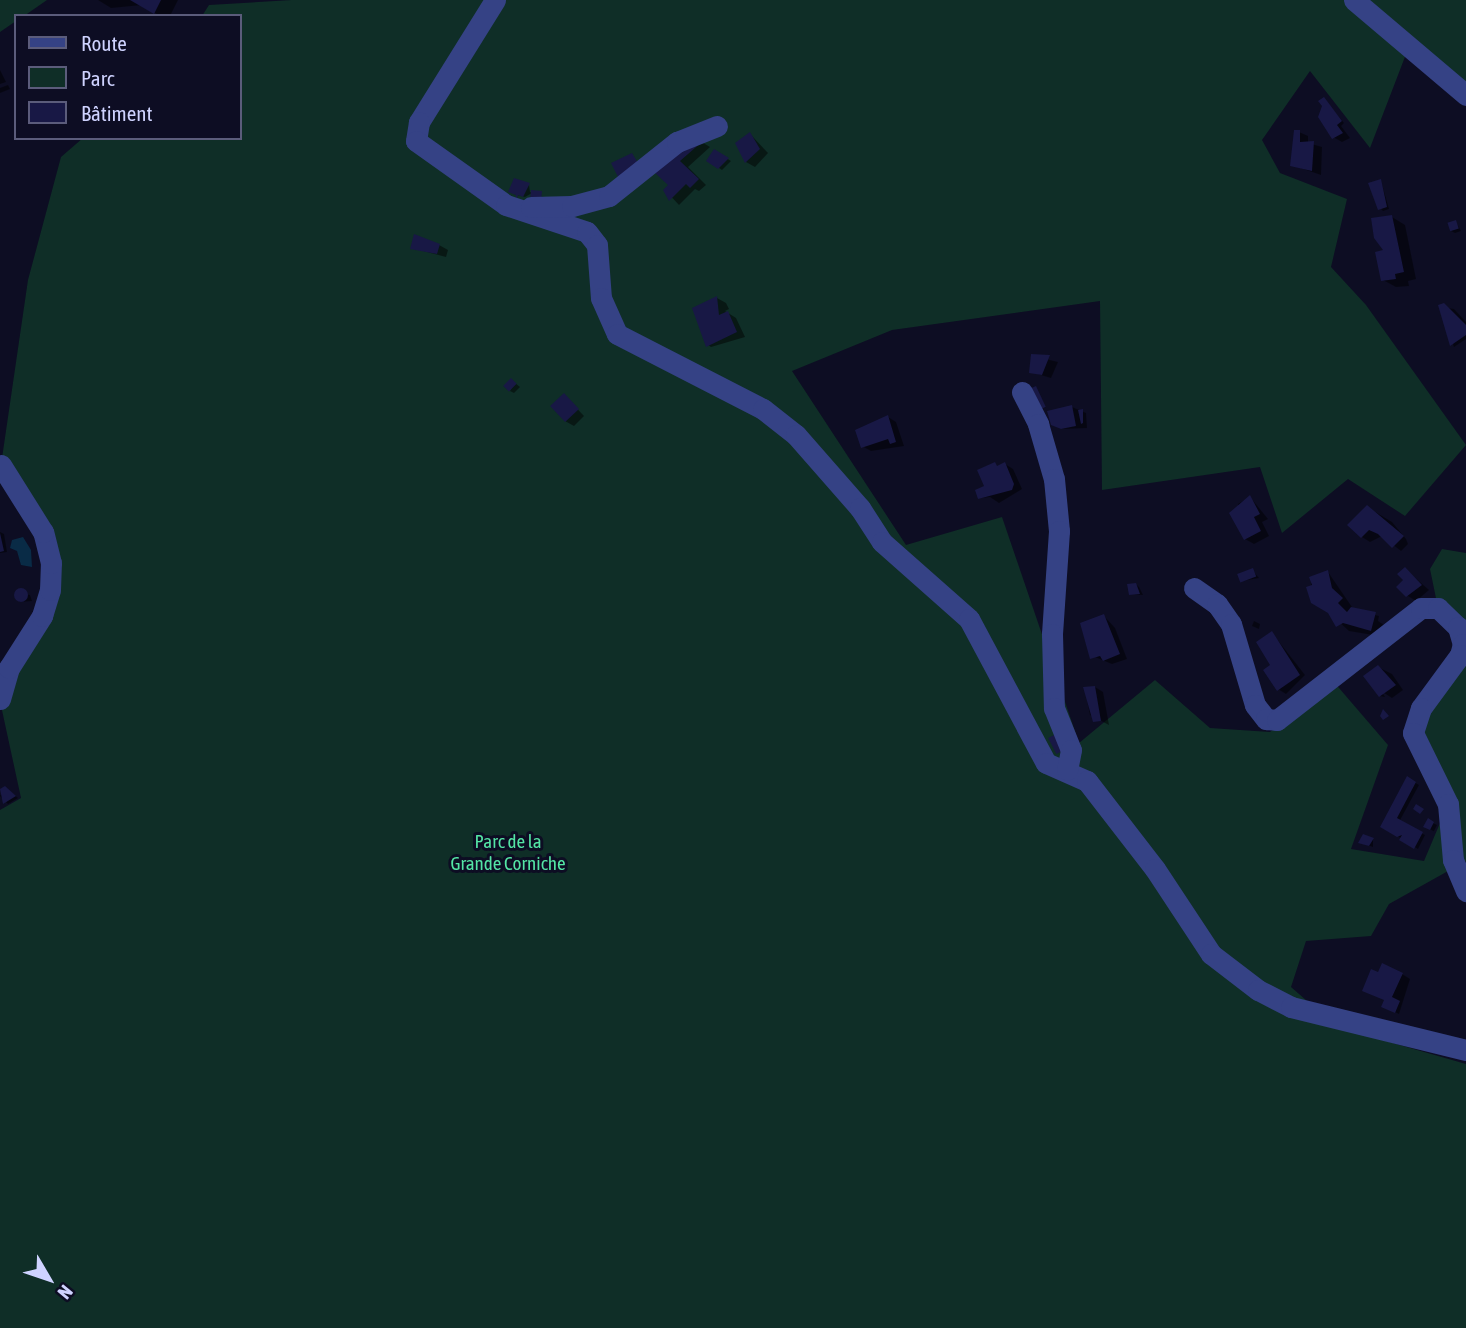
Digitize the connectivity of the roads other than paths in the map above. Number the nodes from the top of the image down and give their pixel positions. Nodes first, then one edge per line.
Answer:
1 (495, 0) edge
2 (1354, 0) edge
3 (1466, 95) edge
4 (717, 126) dead end
5 (522, 213) junction
6 (1021, 392) dead end
7 (1, 465) edge
8 (1194, 588) dead end
9 (0, 699) edge
10 (1068, 770) junction
11 (1466, 891) edge
12 (1466, 1050) edge

1 - 5 street
2 - 3 street
4 - 5 street
5 - 10 street
6 - 10 street
7 - 9 street
8 - 11 street
10 - 12 street

